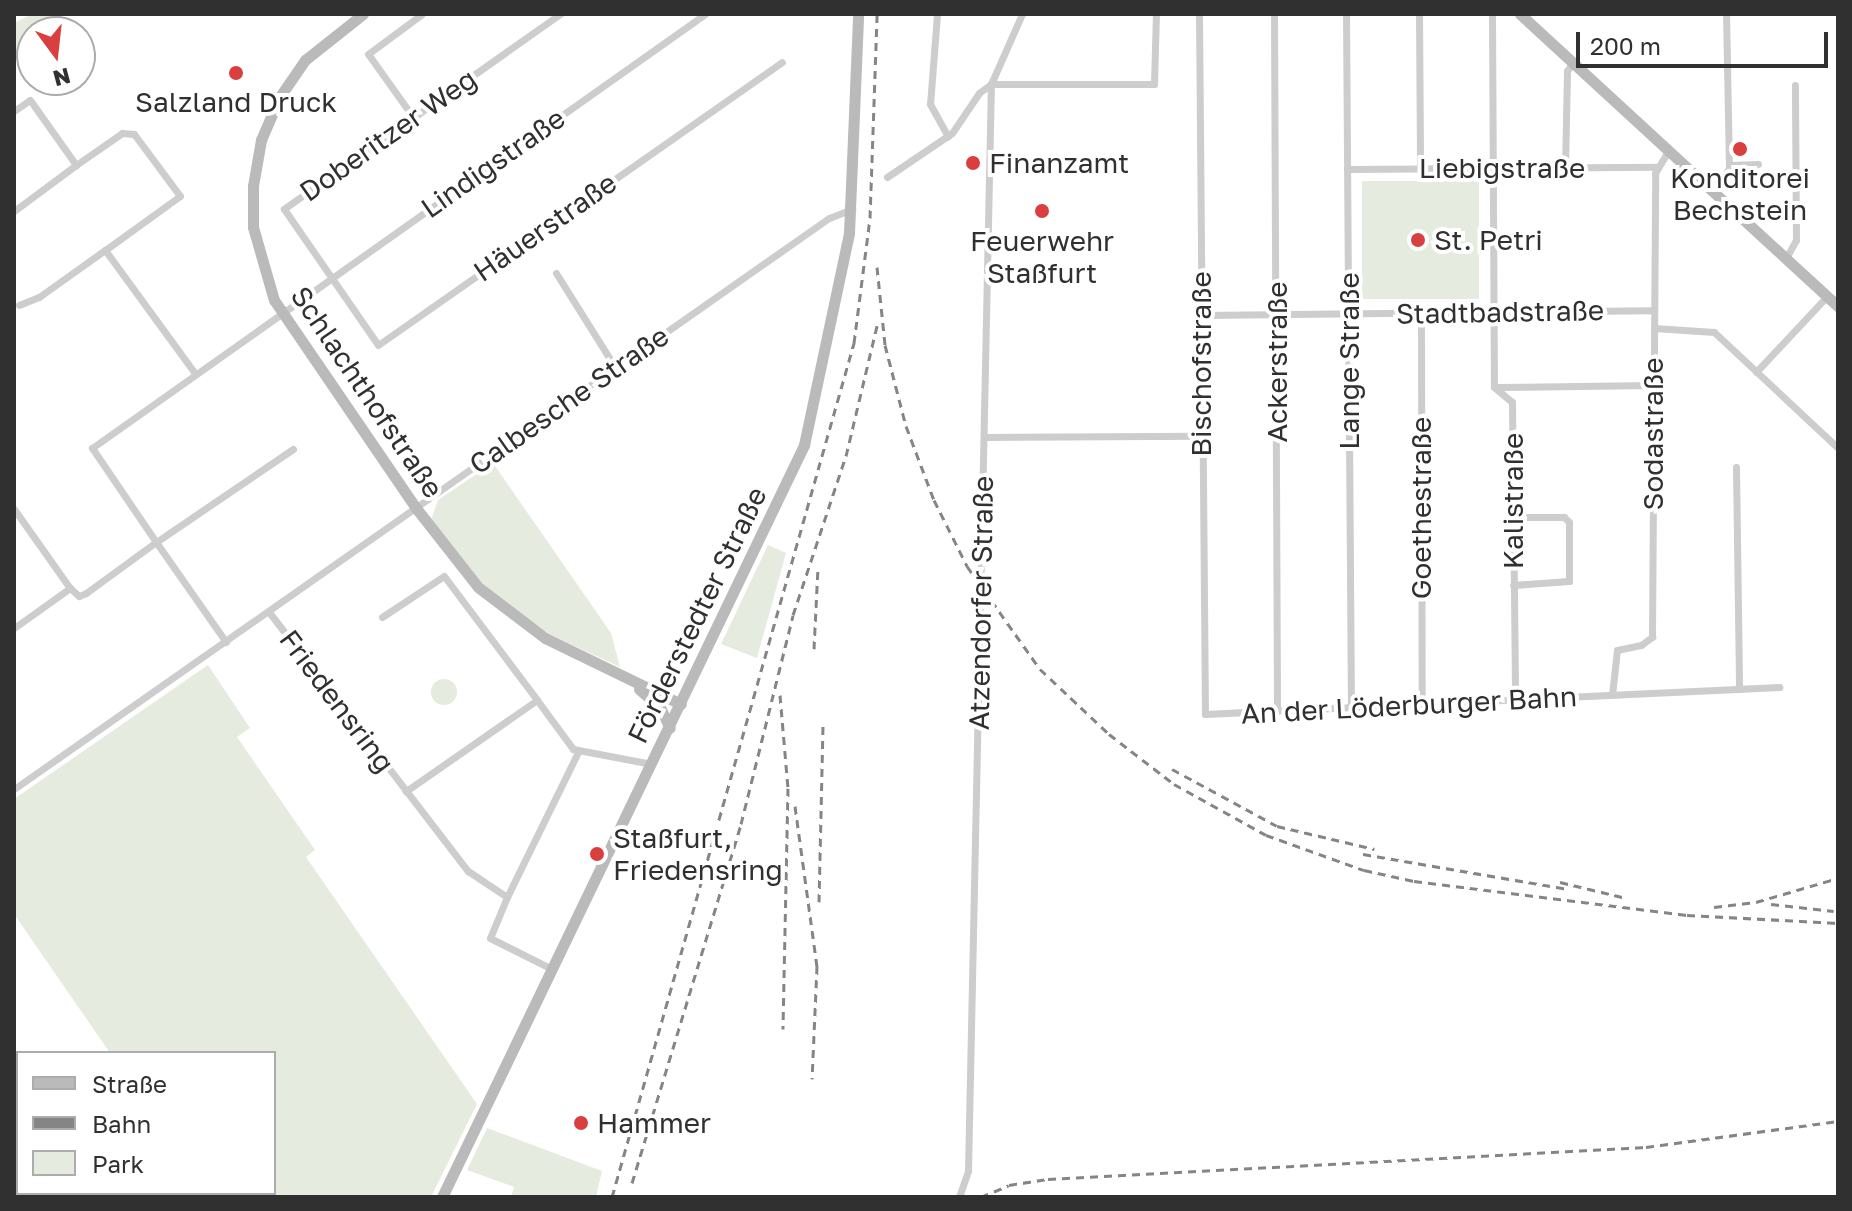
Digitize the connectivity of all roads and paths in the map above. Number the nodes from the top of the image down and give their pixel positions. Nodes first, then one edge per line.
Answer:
1 (363, 14) edge
2 (422, 14) edge
3 (560, 14) edge
4 (705, 14) edge
5 (858, 14) edge
6 (937, 14) edge
7 (1022, 14) edge
8 (1156, 14) edge
9 (1199, 14) edge
10 (1274, 14) edge
11 (1346, 14) edge
12 (1419, 14) edge
13 (1492, 14) edge
14 (1520, 14) edge
15 (1726, 14) edge
16 (782, 62) dead end
17 (1573, 62) junction
18 (991, 84) junction
19 (1795, 85) dead end
20 (14, 111) edge
21 (413, 117) junction
22 (948, 136) junction
23 (1669, 150) junction
24 (1758, 164) dead end
25 (76, 165) junction
26 (1729, 165) junction
27 (1656, 167) junction
28 (1420, 168) junction
29 (1493, 168) junction
30 (1565, 168) junction
31 (1347, 169) junction
32 (887, 177) dead end
33 (1714, 192) junction
34 (852, 209) junction
35 (14, 211) edge
36 (105, 250) junction
37 (1786, 258) junction
38 (556, 273) dead end
39 (329, 278) junction
40 (1827, 296) junction
41 (19, 305) dead end
42 (1838, 306) edge
43 (1654, 310) junction
44 (280, 312) junction
45 (1421, 312) junction
46 (1493, 312) junction
47 (1348, 313) junction
48 (1277, 314) junction
49 (1201, 315) junction
50 (1654, 328) junction
51 (615, 367) junction
52 (194, 372) junction
53 (1756, 372) junction
54 (1654, 385) junction
55 (1494, 387) junction
56 (1200, 436) junction
57 (984, 437) junction
58 (1838, 448) edge
59 (293, 449) dead end
60 (1736, 467) dead end
61 (416, 508) junction
62 (14, 509) edge
63 (1513, 517) junction
64 (156, 542) junction
65 (1513, 585) junction
66 (70, 588) junction
67 (269, 612) junction
68 (382, 617) dead end
69 (14, 628) edge
70 (226, 642) junction
71 (637, 683) junction
72 (1779, 687) dead end
73 (1739, 689) junction
74 (1612, 695) junction
75 (1515, 699) junction
76 (537, 700) junction
77 (681, 704) junction
78 (1422, 704) junction
79 (1351, 707) junction
80 (1277, 711) junction
81 (1205, 714) joint
82 (670, 728) junction
83 (578, 752) junction
84 (652, 764) junction
85 (14, 789) edge
86 (406, 791) junction
87 (507, 897) junction
88 (552, 969) junction
89 (442, 1197) edge
90 (959, 1197) edge

1 - 44 main road, Schlachthofstraße
2 - 21 street
3 - 21 street, Doberitzer Weg
4 - 39 street, Lindigstraße
5 - 34 main road, Förderstedter Straße
6 - 22 street
7 - 18 street, Atzendorfer Straße
8 - 18 street
9 - 49 street, Bischofstraße
10 - 48 street, Ackerstraße
11 - 31 street, Lange Straße
12 - 28 street
13 - 29 street, Kalistraße
14 - 17 main road
15 - 26 street
16 - 39 street, Häuerstraße
17 - 23 main road
17 - 30 street
18 - 22 street
18 - 57 street, Atzendorfer Straße
19 - 37 street
20 - 25 street
21 - 39 street, Doberitzer Weg
22 - 32 street
23 - 27 street
23 - 33 main road
24 - 26 street
25 - 35 street
25 - 36 street
26 - 33 street
27 - 30 street, Liebigstraße
27 - 43 street, Sodastraße
28 - 29 street, Liebigstraße
28 - 31 street, Liebigstraße
29 - 30 street, Liebigstraße
29 - 46 street, Kalistraße
31 - 47 street, Lange Straße
33 - 37 main road
34 - 51 street, Calbesche Straße
34 - 77 main road, Förderstedter Straße
36 - 41 street
36 - 52 street
37 - 40 main road
38 - 51 street
39 - 44 street, Lindigstraße
40 - 42 main road
40 - 53 street
43 - 46 street, Stadtbadstraße
43 - 50 street, Sodastraße
44 - 52 street, Lindigstraße
44 - 61 main road, Schlachthofstraße
45 - 46 street, Stadtbadstraße
45 - 47 street, Stadtbadstraße
45 - 78 street, Goethestraße
46 - 55 street, Kalistraße
47 - 48 street, Stadtbadstraße
47 - 79 street, Lange Straße
48 - 49 street, Stadtbadstraße
48 - 80 street, Ackerstraße
49 - 56 street, Bischofstraße
50 - 53 street
50 - 54 street, Sodastraße
51 - 61 street, Calbesche Straße
52 - 64 street, Lindigstraße
53 - 58 street
54 - 55 street
54 - 74 street, Sodastraße
55 - 63 street, Kalistraße
56 - 57 street
56 - 81 street, Bischofstraße
57 - 90 street, Atzendorfer Straße
59 - 64 street
60 - 73 street
61 - 67 street, Calbesche Straße
61 - 71 main road, Schlachthofstraße
62 - 66 street
63 - 65 street, Kalistraße
63 - 65 street
64 - 66 street
64 - 70 street
65 - 75 street, Kalistraße
66 - 69 street
67 - 70 street, Calbesche Straße
67 - 86 street, Friedensring
68 - 76 street
70 - 85 street, Calbesche Straße
71 - 77 main road, Schlachthofstraße
71 - 82 main road, Schlachthofstraße
72 - 73 street, An der Löderburger Bahn
73 - 74 street, An der Löderburger Bahn
74 - 75 street, An der Löderburger Bahn
75 - 78 street, An der Löderburger Bahn
76 - 83 street
76 - 86 street, Friedensring
77 - 82 main road, Förderstedter Straße
78 - 79 street, An der Löderburger Bahn
79 - 80 street, An der Löderburger Bahn
80 - 81 street, An der Löderburger Bahn
82 - 84 main road, Förderstedter Straße
83 - 84 street
83 - 87 street
84 - 88 main road, Förderstedter Straße
86 - 87 street, Friedensring
87 - 88 street
88 - 89 main road, Förderstedter Straße

